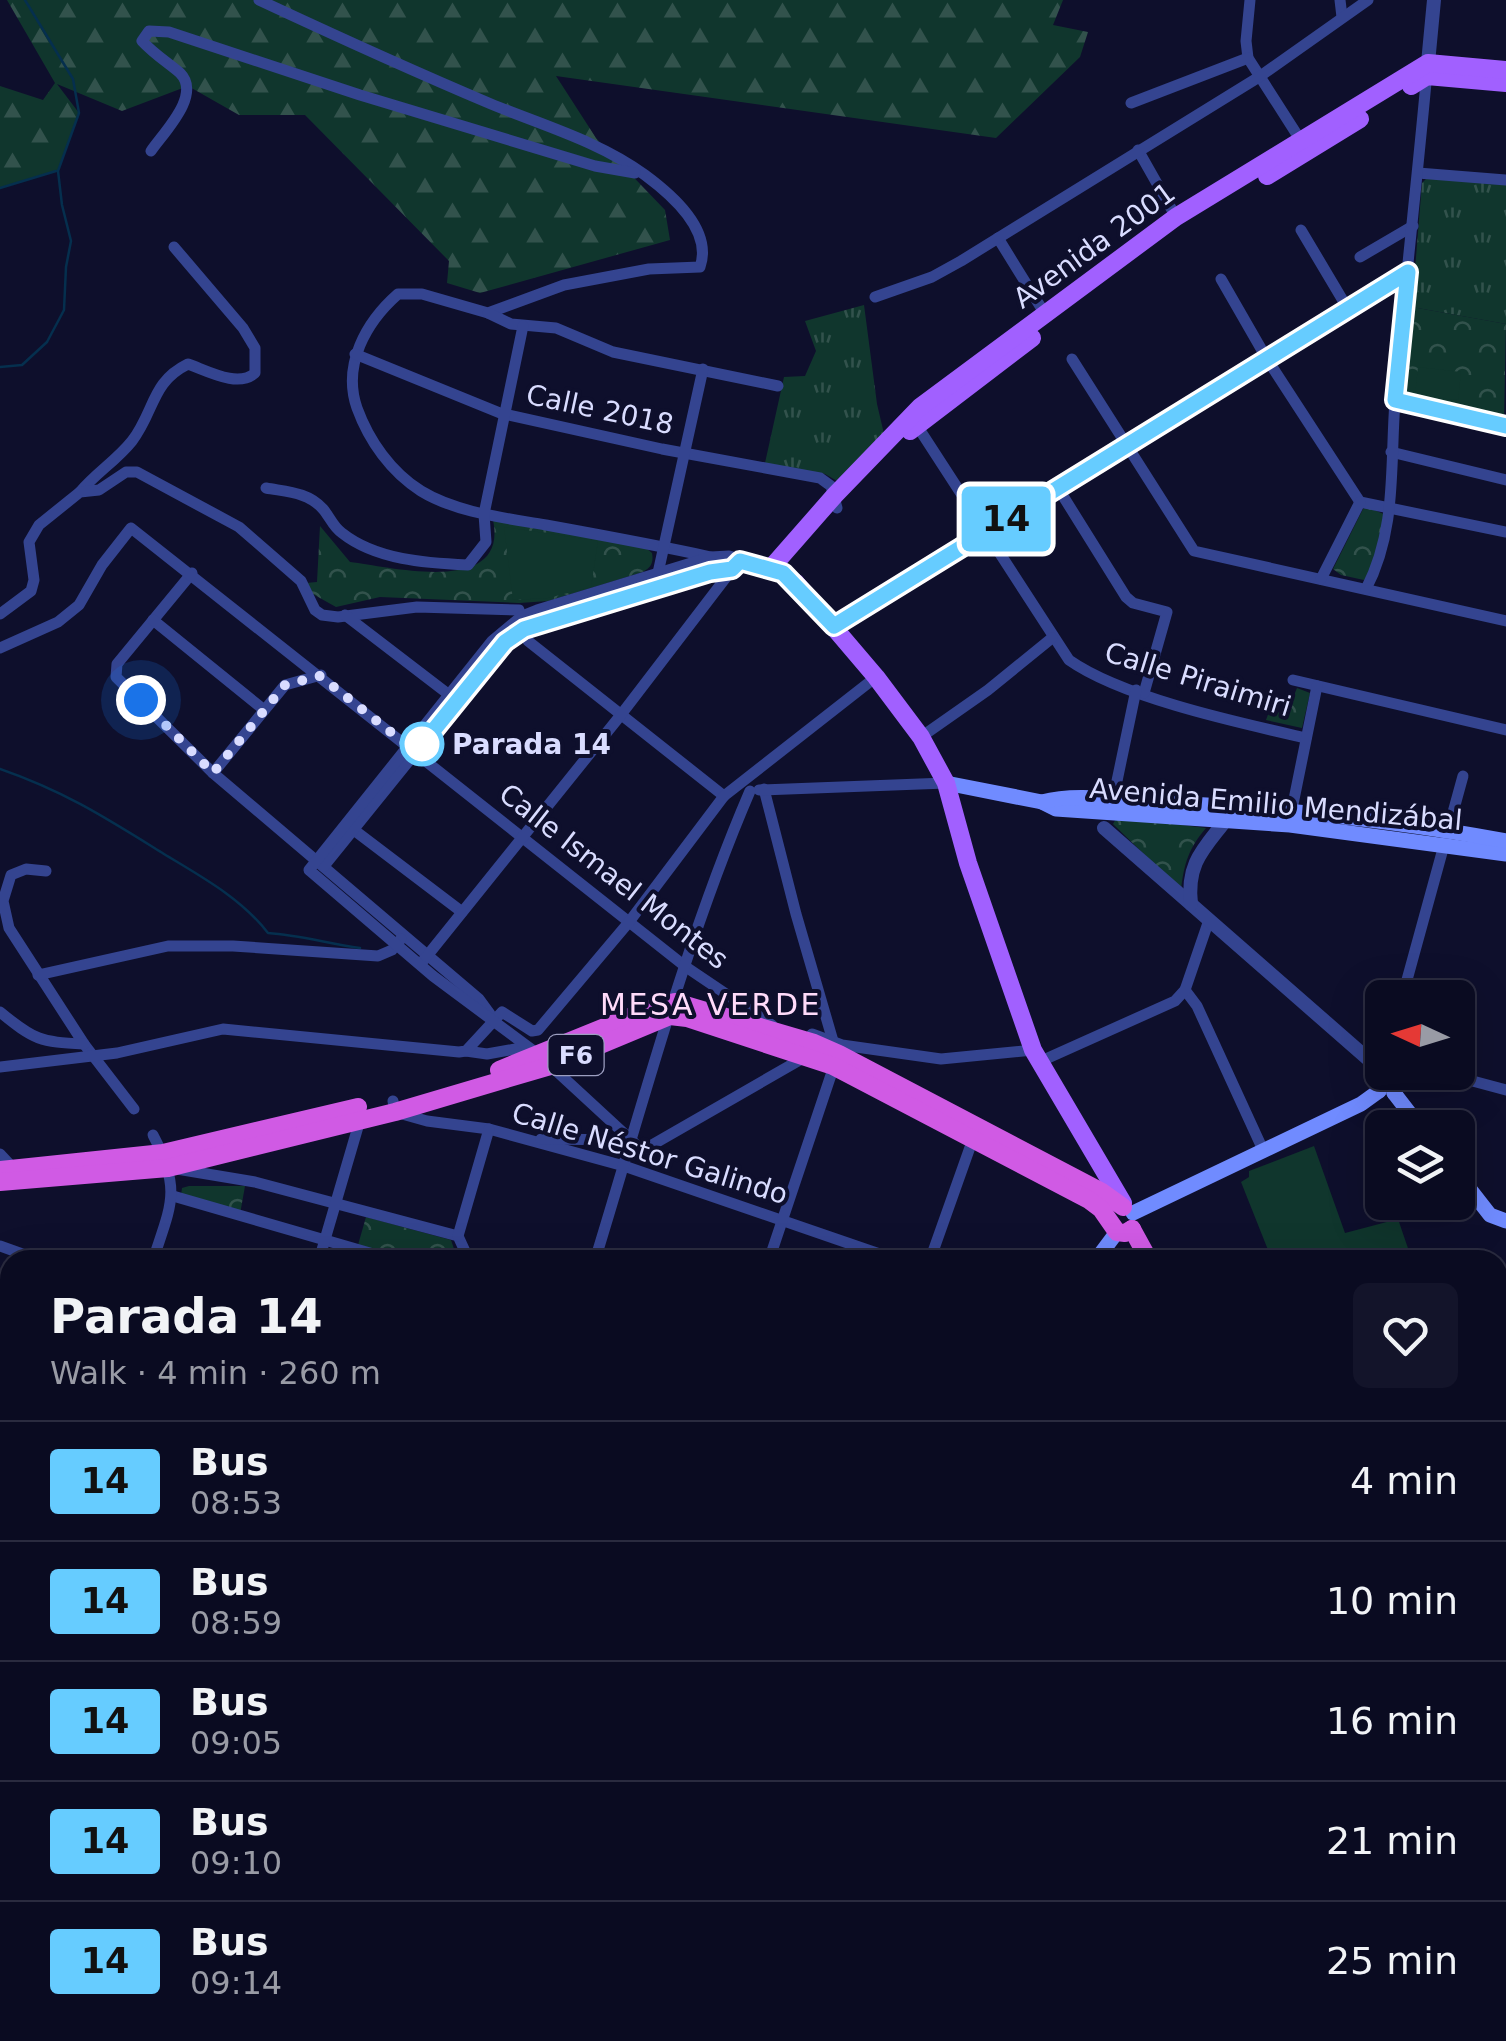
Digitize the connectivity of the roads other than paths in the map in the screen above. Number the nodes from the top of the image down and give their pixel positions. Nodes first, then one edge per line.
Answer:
1 (260, 0) edge
2 (1250, 0) edge
3 (1340, 0) edge
4 (1368, 0) edge
5 (1434, 0) edge
6 (1342, 16) junction
7 (1248, 58) junction
8 (1427, 70) junction
9 (1506, 70) edge
10 (1259, 76) junction
11 (1506, 83) edge
12 (1131, 103) dead end
13 (1305, 146) junction
14 (1138, 150) junction
15 (152, 151) dead end
16 (1418, 173) junction
17 (644, 174) junction
18 (1506, 180) edge
19 (1176, 217) junction
20 (1413, 226) junction
21 (1301, 230) dead end
22 (998, 238) junction
23 (174, 247) dead end
24 (1360, 257) dead end
25 (1408, 272) junction
26 (1221, 279) dead end
27 (874, 297) dead end
28 (1348, 310) junction
29 (488, 313) junction
30 (1045, 314) junction
31 (523, 326) junction
32 (355, 354) junction
33 (1072, 359) dead end
34 (1268, 359) junction
35 (703, 369) junction
36 (778, 386) dead end
37 (1395, 400) junction
38 (505, 414) junction
39 (914, 420) junction
40 (1506, 426) edge
41 (1127, 445) junction
42 (1392, 452) junction
43 (684, 453) junction
44 (1506, 480) edge
45 (266, 488) dead end
46 (1058, 488) junction
47 (80, 492) junction
48 (836, 502) junction
49 (1360, 502) junction
50 (1390, 507) junction
51 (484, 514) junction
52 (986, 532) junction
53 (1506, 532) edge
54 (664, 547) junction
55 (711, 557) junction
56 (736, 565) junction
57 (777, 571) junction
58 (192, 573) junction
59 (658, 573) junction
60 (1322, 579) junction
61 (1366, 589) junction
62 (0, 614) edge
63 (345, 614) junction
64 (153, 620) junction
65 (1506, 621) edge
66 (523, 622) junction
67 (834, 626) junction
68 (1052, 638) junction
69 (0, 648) edge
70 (320, 676) junction
71 (876, 676) junction
72 (1292, 680) dead end
73 (1317, 686) junction
74 (1140, 692) junction
75 (453, 698) junction
76 (263, 709) junction
77 (620, 716) junction
78 (1506, 730) edge
79 (921, 737) junction
80 (1306, 738) junction
81 (412, 749) junction
82 (213, 773) junction
83 (1463, 776) dead end
84 (946, 783) junction
85 (746, 786) junction
86 (764, 789) junction
87 (724, 796) junction
88 (1113, 800) junction
89 (1042, 802) junction
90 (1074, 810) junction
91 (1228, 813) junction
92 (1290, 818) junction
93 (350, 827) junction
94 (1104, 828) joint
95 (523, 837) junction
96 (1446, 837) junction
97 (1506, 841) edge
98 (1506, 854) edge
99 (317, 865) junction
100 (46, 871) dead end
101 (1190, 904) junction
102 (462, 912) junction
103 (1209, 920) junction
104 (629, 922) junction
105 (401, 939) junction
106 (424, 960) junction
107 (686, 967) junction
108 (38, 975) junction
109 (1407, 980) edge
110 (1185, 990) junction
111 (672, 1009) junction
112 (0, 1012) edge
113 (496, 1022) junction
114 (788, 1035) junction
115 (84, 1044) junction
116 (466, 1051) junction
117 (835, 1053) junction
118 (94, 1056) junction
119 (538, 1056) junction
120 (1036, 1056) junction
121 (805, 1057) junction
122 (1365, 1057) edge
123 (0, 1066) edge
124 (1475, 1082) edge
125 (1384, 1090) edge
126 (1506, 1090) edge
127 (1387, 1092) junction
128 (394, 1106) junction
129 (134, 1109) dead end
130 (1404, 1110) edge
131 (358, 1114) junction
132 (489, 1129) junction
133 (975, 1133) junction
134 (153, 1134) dead end
135 (516, 1138) junction
136 (637, 1145) junction
137 (1264, 1152) junction
138 (0, 1154) edge
139 (166, 1160) junction
140 (624, 1166) junction
141 (4, 1174) edge
142 (173, 1196) junction
143 (1475, 1196) edge
144 (336, 1204) junction
145 (1120, 1212) junction
146 (1490, 1215) junction
147 (782, 1219) junction
148 (1506, 1221) edge
149 (1506, 1234) edge
150 (458, 1236) junction
151 (325, 1241) junction
152 (156, 1250) edge
153 (322, 1250) edge
154 (358, 1250) edge
155 (464, 1250) edge
156 (598, 1250) edge
157 (773, 1250) edge
158 (869, 1250) edge
159 (934, 1250) edge
160 (1101, 1250) edge
161 (1143, 1250) edge

1 - 17 street
2 - 7 street
3 - 6 street
4 - 6 street
5 - 8 street
6 - 10 street
7 - 10 street
7 - 12 street
8 - 9 main road
8 - 11 main road
8 - 13 main road, Avenida 2001
8 - 16 street
10 - 13 street
10 - 14 street
13 - 19 main road, Avenida 2001
13 - 39 main road, Avenida 2001
14 - 19 street
14 - 22 street
15 - 17 street
16 - 18 street
16 - 20 street
17 - 29 street
19 - 30 main road, Avenida 2001
20 - 24 street
20 - 25 street
21 - 28 street
22 - 27 street
22 - 30 street
23 - 47 street
25 - 28 street
25 - 37 street
26 - 34 street
28 - 34 street
29 - 31 street
29 - 32 street
30 - 39 main road, Avenida 2001
31 - 35 street
31 - 38 street
32 - 38 street, Calle 2018
32 - 51 street
33 - 41 street
34 - 41 street
34 - 49 street
35 - 36 street
35 - 43 street
37 - 40 street
37 - 42 street
38 - 43 street, Calle 2018
38 - 51 street
39 - 48 main road, Avenida 2001
39 - 52 street, Calle Piraimiri
41 - 46 street
41 - 60 street
42 - 44 street
42 - 50 street
43 - 48 street, Calle 2018
43 - 54 street
45 - 51 street
46 - 52 street
46 - 74 street
47 - 62 street
47 - 63 street
48 - 57 main road, Avenida 2001
49 - 50 street
49 - 60 street
50 - 53 street
50 - 61 street
51 - 54 street
52 - 67 street
52 - 68 street, Calle Piraimiri
54 - 55 street
54 - 59 street
55 - 56 street
55 - 59 street
56 - 57 street
56 - 66 street
56 - 77 street
57 - 67 main road
58 - 64 street
58 - 69 street, Calle Ismael Montes
58 - 70 street, Calle Ismael Montes
59 - 66 street
60 - 61 street
61 - 65 street
63 - 66 street
63 - 75 street
64 - 76 street
64 - 82 street
66 - 75 street
66 - 77 street
67 - 71 main road
68 - 74 street, Calle Piraimiri
68 - 79 street
70 - 76 street
70 - 81 street, Calle Ismael Montes
71 - 79 main road
71 - 85 street
72 - 73 street
73 - 78 street
73 - 80 street
74 - 80 street, Calle Piraimiri
74 - 88 street
75 - 81 street
76 - 82 street
77 - 87 street
77 - 95 street
79 - 84 main road
80 - 92 street
81 - 93 street
81 - 95 street, Calle Ismael Montes
82 - 99 street
83 - 96 street
84 - 86 street, Avenida Emilio Mendizábal
84 - 89 main road, Avenida Emilio Mendizábal
84 - 120 main road
85 - 86 street, Avenida Emilio Mendizábal
85 - 87 street
85 - 107 street
86 - 117 street
87 - 104 street
88 - 89 main road, Avenida Emilio Mendizábal
88 - 91 main road, Avenida Emilio Mendizábal
89 - 90 main road, Avenida Emilio Mendizábal
90 - 91 main road, Avenida Emilio Mendizábal
90 - 94 street
91 - 92 main road, Avenida Emilio Mendizábal
91 - 101 street
92 - 96 main road, Avenida Emilio Mendizábal
93 - 99 street
93 - 102 street
94 - 101 street
95 - 102 street
95 - 104 street, Calle Ismael Montes
96 - 97 main road, Avenida Emilio Mendizábal
96 - 98 main road, Avenida Emilio Mendizábal
96 - 109 street
99 - 105 street
100 - 108 street
101 - 103 street
102 - 106 street
103 - 110 street
103 - 122 street
104 - 107 street, Calle Ismael Montes
104 - 113 street
105 - 106 street
105 - 108 street
106 - 113 street
107 - 111 street
107 - 114 street, Calle Ismael Montes
108 - 115 street
110 - 120 street
110 - 137 street
111 - 114 highway
111 - 119 highway, F6
111 - 121 highway
111 - 136 street
112 - 115 street
113 - 116 street
113 - 119 street
114 - 117 highway
115 - 118 street
116 - 118 street
116 - 119 street
117 - 120 street
117 - 121 highway
117 - 133 highway
117 - 147 street
118 - 123 street
118 - 129 street
119 - 128 highway, F6
119 - 136 street
120 - 145 main road
121 - 136 street
124 - 126 street
125 - 127 main road
127 - 130 main road
127 - 137 main road
128 - 131 highway, F6
128 - 132 street, Calle Néstor Galindo
131 - 139 highway, F6
131 - 144 street
132 - 135 street, Calle Néstor Galindo
132 - 150 street
133 - 145 highway
133 - 159 street
134 - 139 street
135 - 136 street
135 - 140 street, Calle Néstor Galindo
136 - 140 street
137 - 145 main road
138 - 141 street
139 - 141 highway, F6
139 - 142 street
139 - 144 street
140 - 147 street, Calle Néstor Galindo
140 - 156 street
142 - 151 street
142 - 152 street
143 - 146 main road
144 - 150 street
144 - 151 street
145 - 160 main road
145 - 161 highway
146 - 148 main road
146 - 149 main road
147 - 157 street
147 - 158 street, Calle Néstor Galindo
150 - 155 street
151 - 153 street
151 - 154 street

